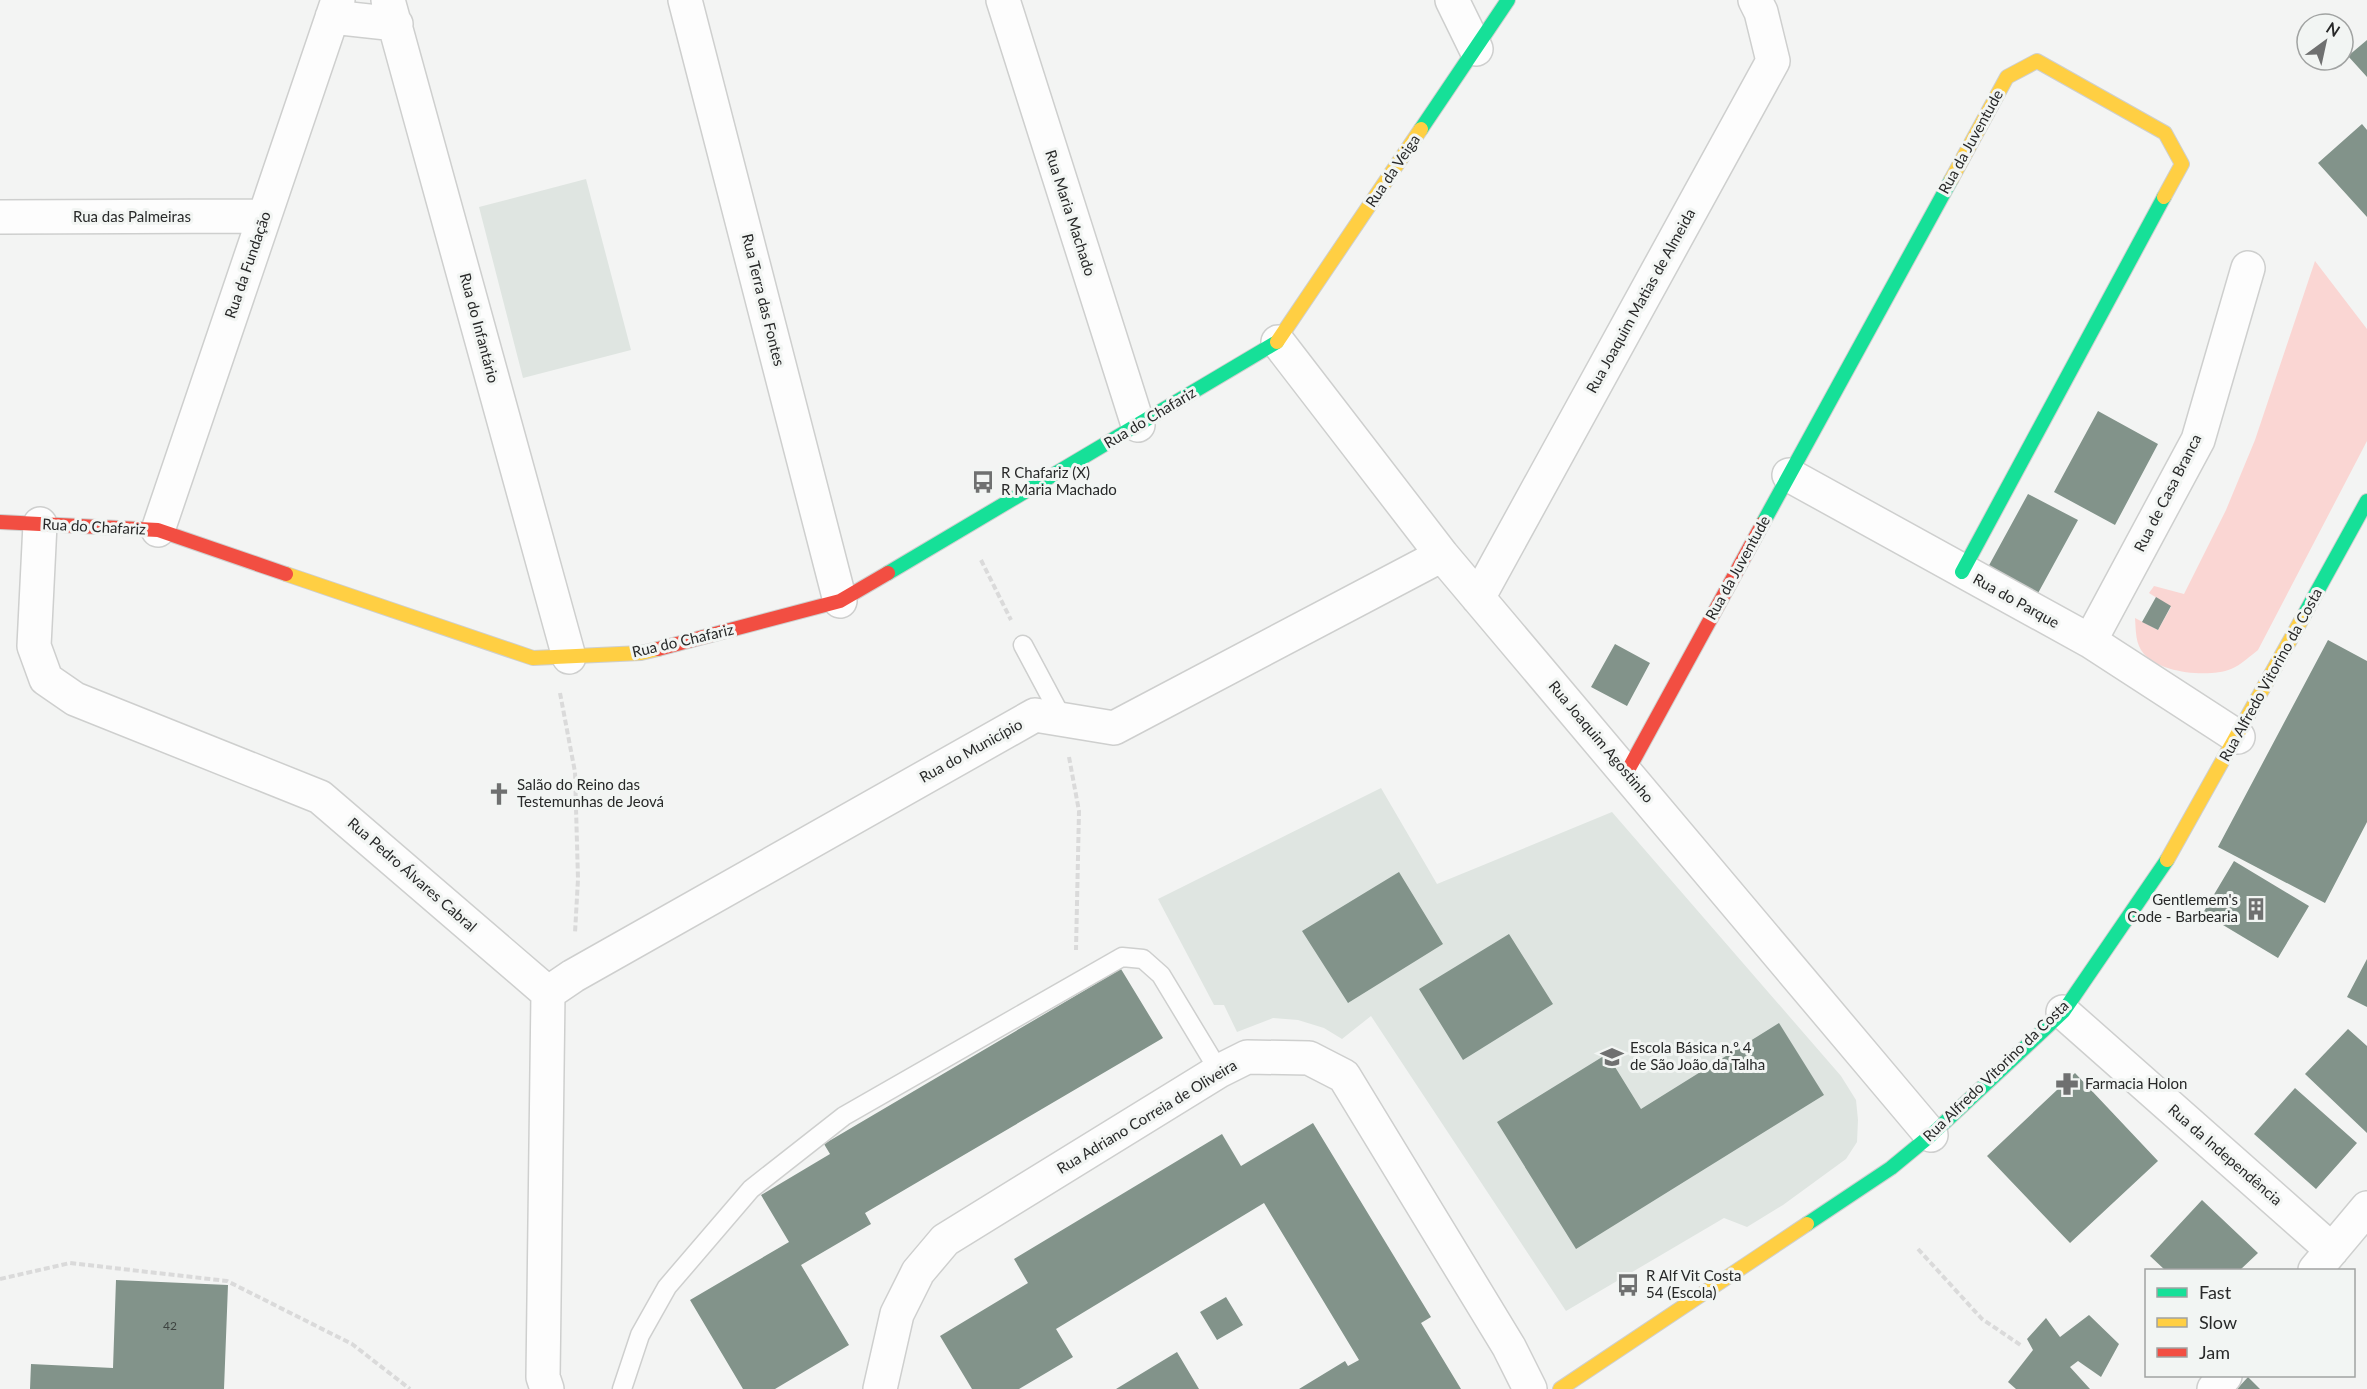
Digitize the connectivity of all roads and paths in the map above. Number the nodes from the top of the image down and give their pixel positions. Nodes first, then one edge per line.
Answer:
1 (686, 0) edge
2 (1003, 0) edge
3 (1452, 0) edge
4 (1508, 0) edge
5 (1755, 0) edge
6 (335, 9) edge
7 (392, 12) edge
8 (1476, 49) junction
9 (264, 216) junction
10 (0, 217) edge
11 (2248, 268) dead end
12 (1278, 342) junction
13 (1138, 425) junction
14 (1789, 475) junction
15 (2367, 501) edge
16 (0, 522) edge
17 (40, 524) junction
18 (158, 530) junction
19 (961, 530) junction
20 (1442, 555) junction
21 (1962, 572) junction
22 (1478, 598) junction
23 (840, 601) junction
24 (2090, 641) junction
25 (1023, 645) joint
26 (561, 657) junction
27 (1062, 720) junction
28 (2238, 737) junction
29 (1627, 772) junction
30 (561, 984) junction
31 (1075, 984) junction
32 (2063, 1012) junction
33 (1219, 1071) junction
34 (1931, 1135) junction
35 (2367, 1208) edge
36 (1918, 1249) dead end
37 (2324, 1260) edge
38 (0, 1279) edge
39 (2022, 1346) dead end
40 (2224, 1377) edge
41 (410, 1389) edge
42 (547, 1389) edge
43 (622, 1389) edge
44 (879, 1389) edge
45 (1530, 1389) edge
46 (1560, 1389) edge
47 (2214, 1389) edge

1 - 23 street, Rua Terra das Fontes
2 - 13 street, Rua Maria Machado
3 - 8 street
4 - 8 street, Rua da Veiga
5 - 22 street, Rua Joaquim Matias de Almeida
6 - 7 street
6 - 9 street, Rua da Fundação
7 - 26 street, Rua do Infantário
8 - 12 street, Rua da Veiga
9 - 10 street, Rua das Palmeiras
9 - 18 street, Rua da Fundação
11 - 24 street, Rua de Casa Branca
12 - 13 street, Rua do Chafariz
12 - 20 street, Rua Joaquim Agostinho
13 - 19 street, Rua do Chafariz
14 - 21 street, Rua do Parque
14 - 21 street, Rua da Juventude
14 - 29 street, Rua da Juventude
15 - 28 street, Rua Alfredo Vitorino da Costa
16 - 17 street, Rua do Chafariz
17 - 18 street, Rua do Chafariz
17 - 30 street, Rua Pedro Álvares Cabral
18 - 26 street, Rua do Chafariz
19 - 23 street, Rua do Chafariz
19 - 25 path
20 - 22 street, Rua Joaquim Agostinho
20 - 27 street, Rua do Município
21 - 24 street, Rua do Parque
22 - 29 street, Rua Joaquim Agostinho
23 - 26 street, Rua do Chafariz
24 - 28 street, Rua do Parque
25 - 27 lane
26 - 30 path
27 - 30 street, Rua do Município
27 - 31 path
28 - 32 street, Rua Alfredo Vitorino da Costa
29 - 34 street, Rua Joaquim Agostinho
30 - 42 street
31 - 33 lane
31 - 43 lane
32 - 34 street, Rua Alfredo Vitorino da Costa
32 - 37 street, Rua da Independência
33 - 44 street, Rua Adriano Correia de Oliveira
33 - 45 street, Rua Adriano Correia de Oliveira
34 - 46 street, Rua Alfredo Vitorino da Costa
35 - 37 street
36 - 39 path
38 - 41 path
40 - 47 street

